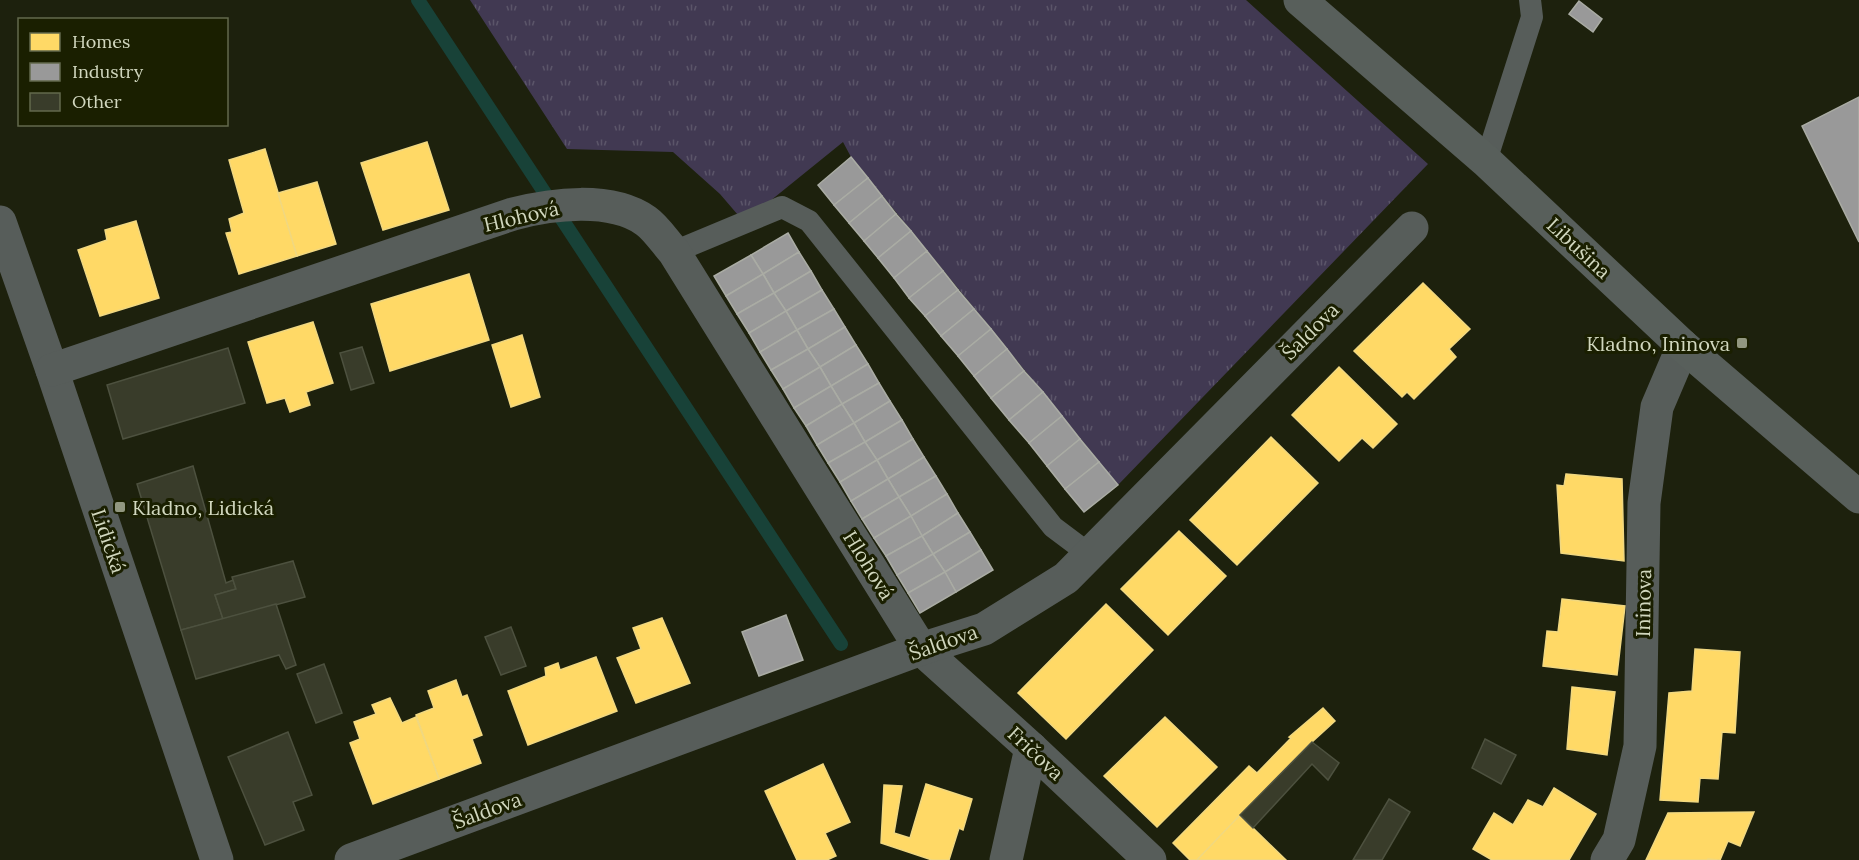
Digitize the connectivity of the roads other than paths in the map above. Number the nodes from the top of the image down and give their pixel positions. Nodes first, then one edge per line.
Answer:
1 (1300, 0) edge
2 (1530, 0) edge
3 (1486, 161) junction
4 (0, 222) edge
5 (1412, 228) dead end
6 (675, 252) junction
7 (1683, 346) junction
8 (52, 370) junction
9 (1859, 497) edge
10 (1089, 554) junction
11 (921, 649) junction
12 (1031, 748) junction
13 (217, 860) edge
14 (351, 860) edge
15 (1006, 860) edge
16 (1150, 860) edge
17 (1607, 860) edge

1 - 3 main road, Libušina
2 - 3 lane
3 - 7 main road, Libušina
4 - 8 street, Lidická
5 - 10 street, Šaldova
6 - 8 street, Hlohová
6 - 10 lane
6 - 11 street, Hlohová
7 - 9 main road, Libušina
7 - 17 street, Ininova
8 - 13 street, Lidická
10 - 11 street, Šaldova
11 - 12 street, Fričova
11 - 14 street, Šaldova
12 - 15 street
12 - 16 street, Fričova

